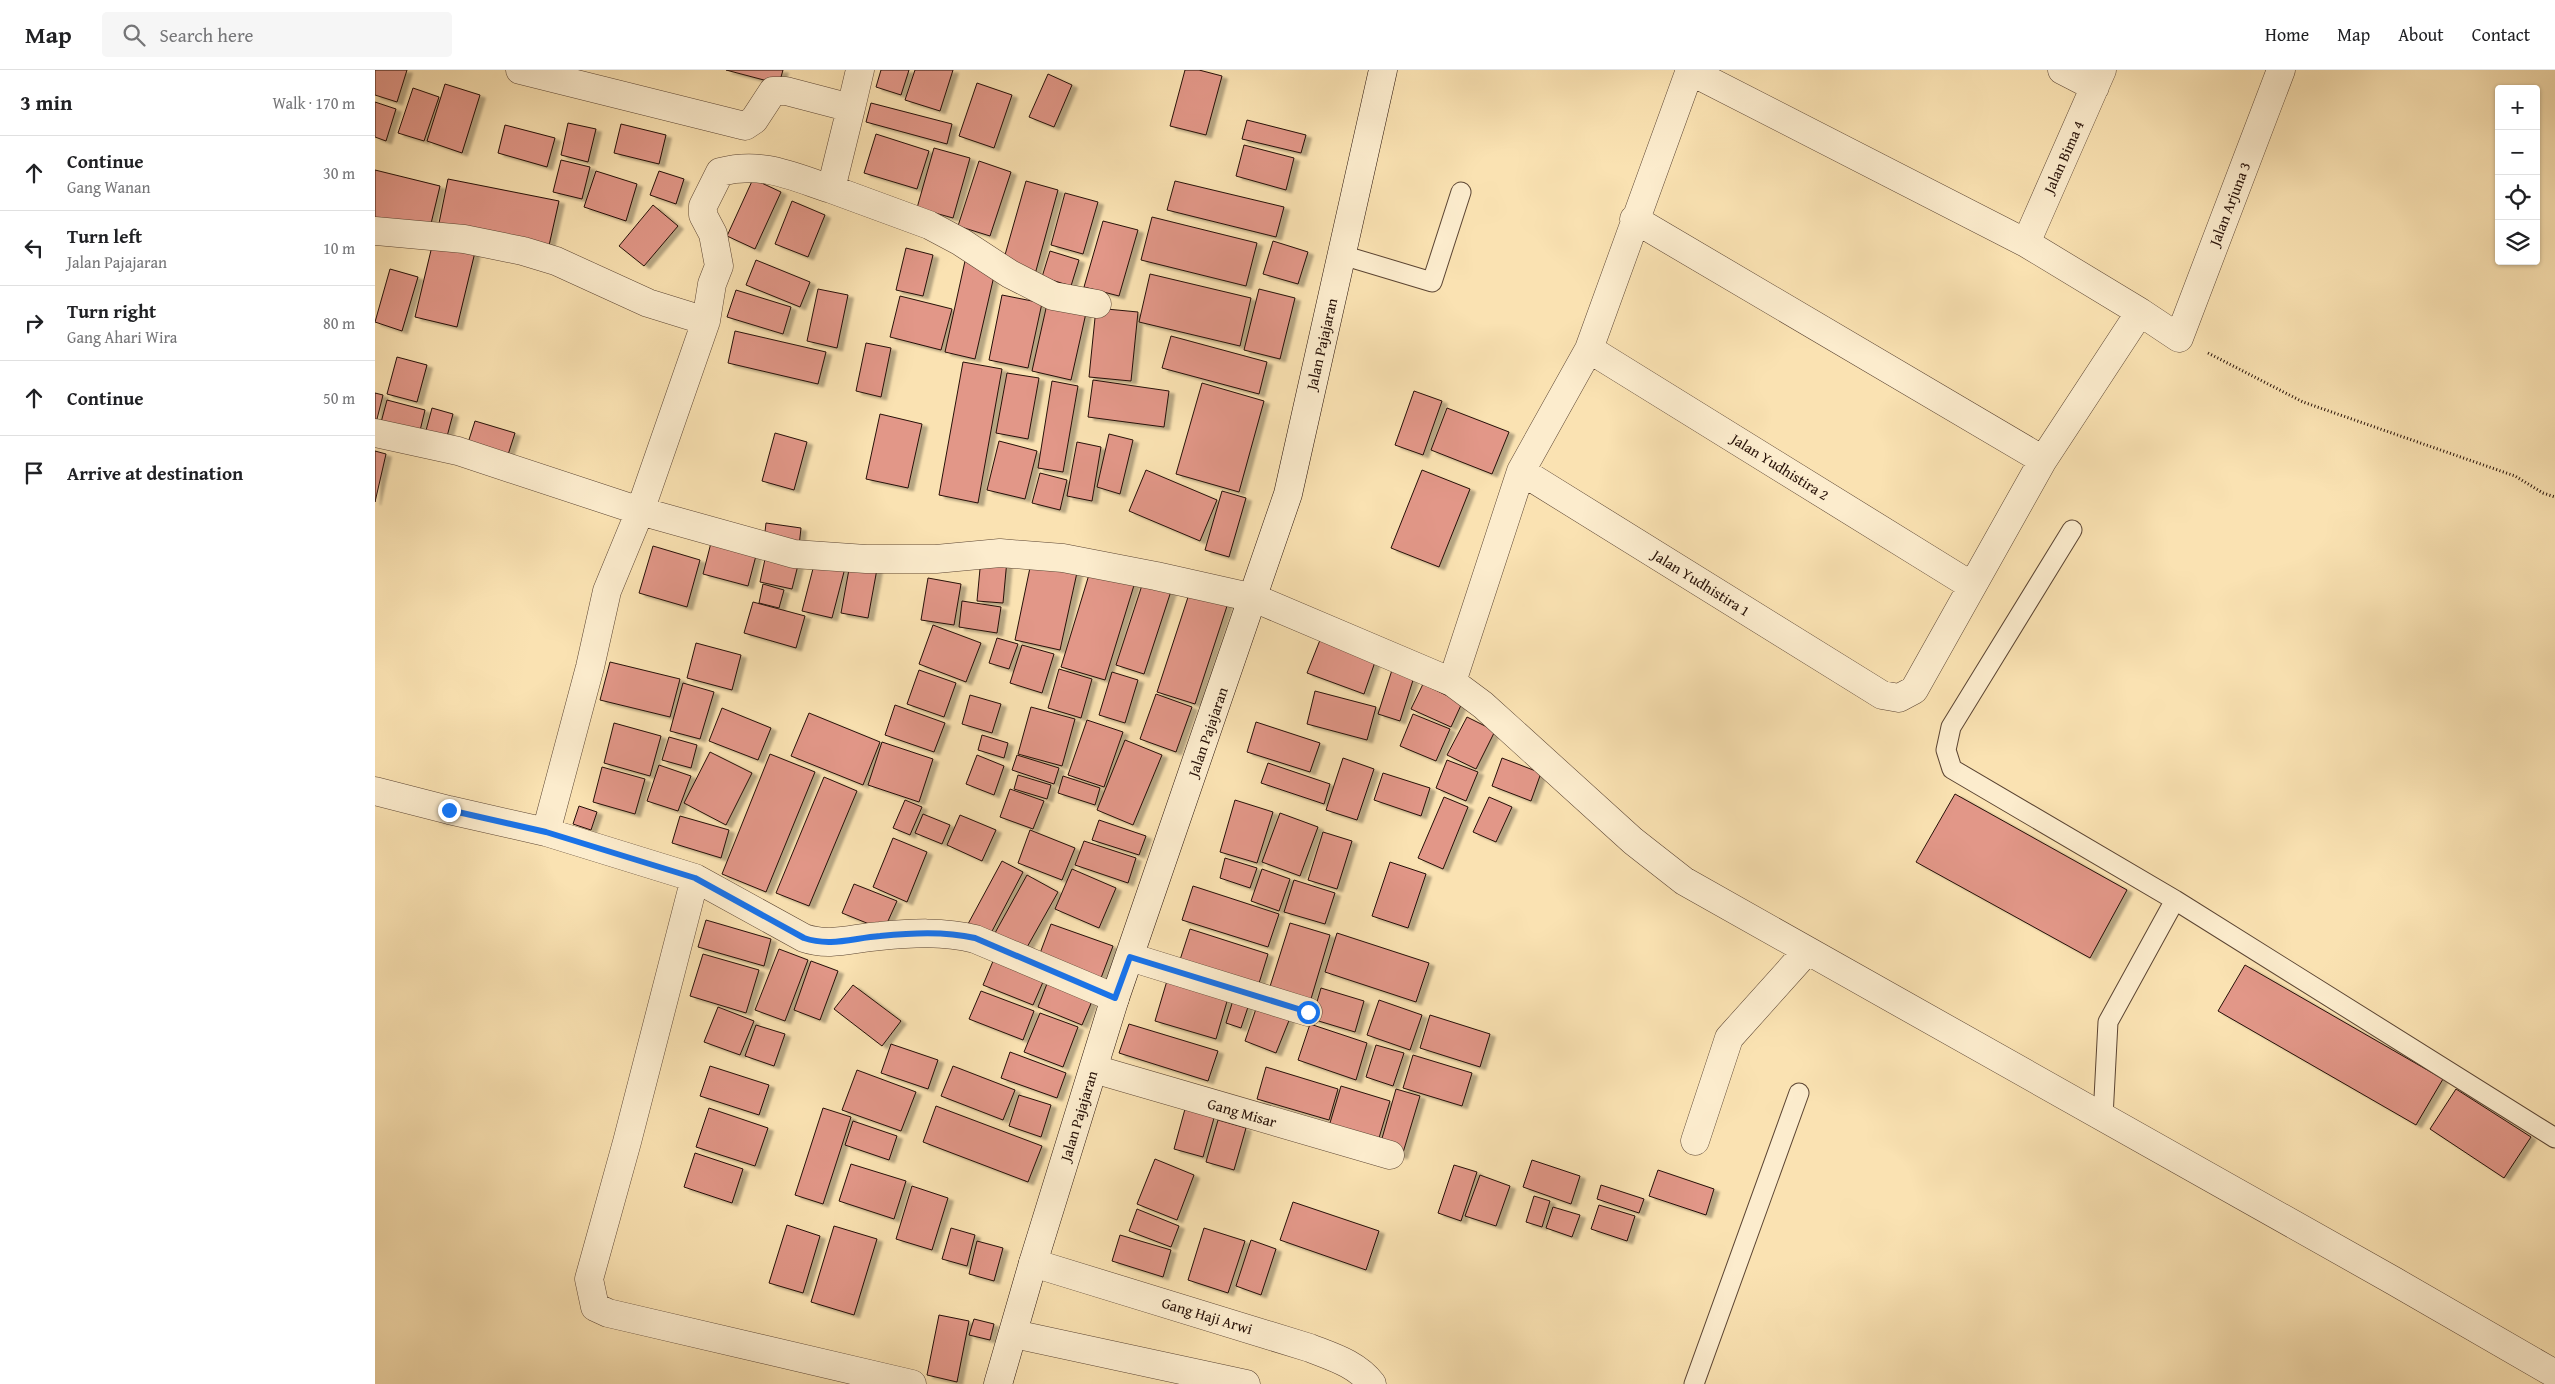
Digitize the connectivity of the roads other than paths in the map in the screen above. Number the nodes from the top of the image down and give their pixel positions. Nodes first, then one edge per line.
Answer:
1 (520, 70) edge
2 (860, 70) edge
3 (1383, 70) edge
4 (1690, 70) edge
5 (2062, 70) edge
6 (2281, 70) edge
7 (2099, 79) edge
8 (851, 108) junction
9 (831, 188) junction
10 (1461, 192) dead end
11 (1634, 219) junction
12 (375, 231) edge
13 (2026, 243) junction
14 (1342, 255) junction
15 (1097, 304) dead end
16 (2140, 312) junction
17 (706, 321) junction
18 (1589, 349) junction
19 (375, 433) edge
20 (2043, 460) junction
21 (1521, 471) junction
22 (640, 511) junction
23 (2072, 530) dead end
24 (1972, 586) junction
25 (1254, 598) junction
26 (1452, 682) junction
27 (375, 791) edge
28 (546, 832) junction
29 (695, 878) junction
30 (2175, 900) junction
31 (1807, 951) junction
32 (1130, 957) junction
33 (1115, 998) junction
34 (1308, 1012) dead end
35 (1094, 1069) junction
36 (1799, 1093) dead end
37 (2103, 1117) junction
38 (2555, 1138) edge
39 (1695, 1141) dead end
40 (1390, 1156) dead end
41 (1033, 1263) junction
42 (1014, 1334) junction
43 (2555, 1374) edge
44 (912, 1384) edge
45 (998, 1384) edge
46 (1246, 1384) edge
47 (1373, 1384) edge
48 (1693, 1384) edge

1 - 8 street
2 - 8 street
3 - 14 street, Jalan Pajajaran
4 - 11 street
4 - 13 street
5 - 7 street
6 - 16 street, Jalan Arjuna 3
7 - 13 street, Jalan Bima 4
8 - 9 street
9 - 15 street
9 - 17 street
10 - 14 lane
11 - 18 street
11 - 20 street
12 - 17 street
13 - 16 street
14 - 25 street, Jalan Pajajaran
16 - 20 street
17 - 22 street
18 - 21 street
18 - 24 street, Jalan Yudhistira 2
19 - 22 street
20 - 24 street
21 - 24 street, Jalan Yudhistira 1
21 - 26 street
22 - 25 street
22 - 28 street
23 - 30 lane
25 - 26 street
25 - 32 street, Jalan Pajajaran
26 - 31 street
27 - 28 street
28 - 29 street
29 - 33 street
29 - 44 street
30 - 37 lane
30 - 38 lane
31 - 37 street
31 - 39 street
32 - 33 street, Jalan Pajajaran
32 - 34 street
33 - 35 street, Jalan Pajajaran
35 - 40 street, Gang Misar
35 - 41 street, Jalan Pajajaran
36 - 48 lane
37 - 43 street
41 - 42 street, Jalan Pajajaran
41 - 47 street, Gang Haji Arwi
42 - 45 street, Jalan Pajajaran
42 - 46 street

